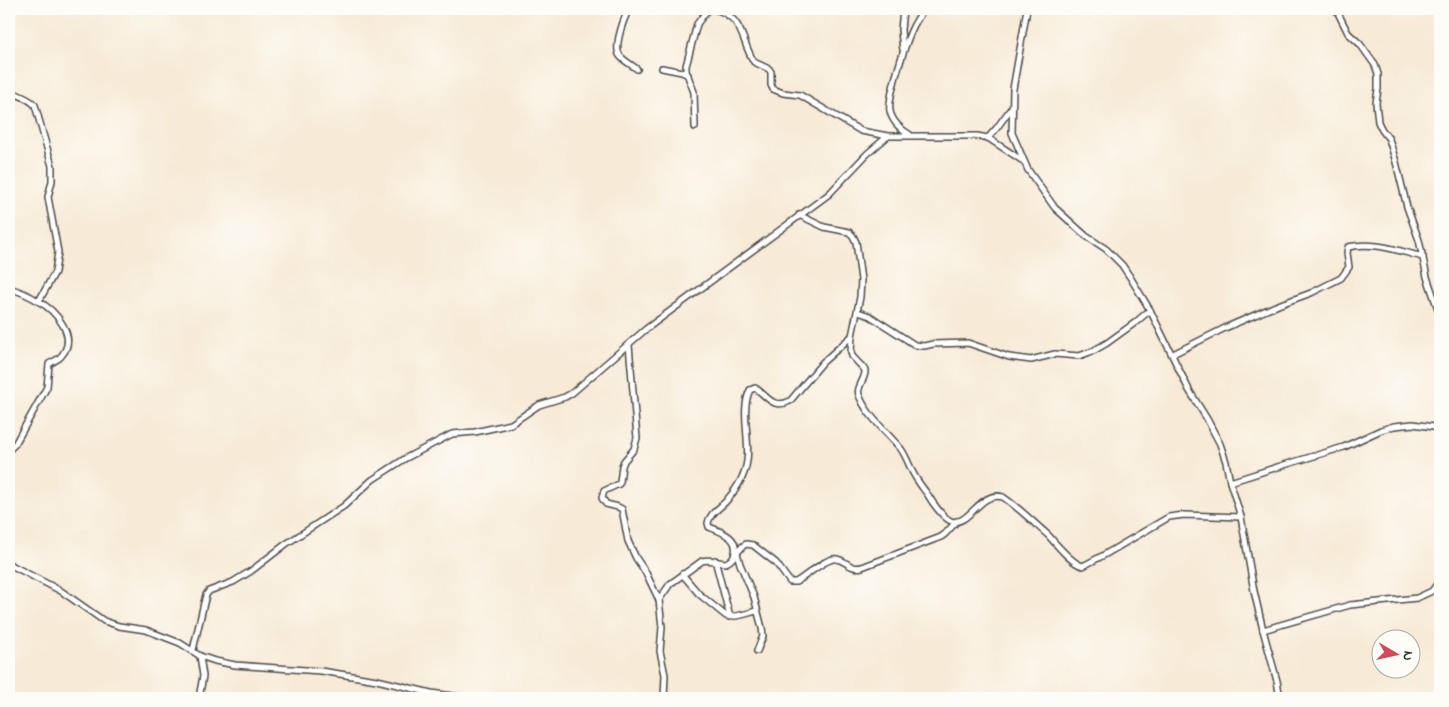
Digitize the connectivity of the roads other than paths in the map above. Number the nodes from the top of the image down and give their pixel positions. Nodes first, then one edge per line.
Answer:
1 (629, 9) edge
2 (708, 9) edge
3 (714, 9) edge
4 (903, 9) edge
5 (924, 9) edge
6 (1027, 9) edge
7 (1336, 9) edge
8 (903, 52) junction
9 (662, 68) dead end
10 (637, 69) dead end
11 (688, 76) junction
12 (9, 91) edge
13 (1012, 106) junction
14 (695, 127) dead end
15 (912, 135) junction
16 (888, 136) junction
17 (988, 138) junction
18 (1023, 161) junction
19 (799, 215) junction
20 (1423, 257) junction
21 (9, 288) edge
22 (39, 301) junction
23 (1150, 310) junction
24 (858, 312) junction
25 (1440, 315) edge
26 (852, 336) junction
27 (629, 345) junction
28 (1172, 354) junction
29 (1440, 428) edge
30 (9, 450) edge
31 (1230, 482) junction
32 (1241, 517) junction
33 (957, 521) junction
34 (735, 555) junction
35 (715, 560) junction
36 (9, 564) edge
37 (682, 574) junction
38 (1440, 580) edge
39 (659, 600) junction
40 (757, 610) junction
41 (730, 617) junction
42 (1263, 630) junction
43 (193, 650) junction
44 (758, 651) dead end
45 (200, 656) junction
46 (200, 698) edge
47 (467, 698) edge
48 (664, 698) edge
49 (1280, 698) edge

1 - 10 street
2 - 11 street
3 - 16 street
4 - 8 street
5 - 8 street
6 - 13 street
7 - 20 street
8 - 15 street
9 - 11 street
11 - 14 street
12 - 22 street
13 - 17 street
13 - 18 street
15 - 16 street
15 - 17 street
16 - 19 street
17 - 18 street
18 - 23 street
19 - 24 street
19 - 27 street
20 - 25 street
20 - 28 street
21 - 22 street
22 - 30 street
23 - 24 street
23 - 28 street
24 - 26 street
26 - 33 street
26 - 34 street
27 - 39 street
27 - 43 street
28 - 31 street
29 - 31 street
31 - 32 street
32 - 33 street
32 - 42 street
33 - 34 street
34 - 35 street
34 - 40 street
35 - 37 street
35 - 41 street
36 - 43 street
37 - 39 street
37 - 41 street
38 - 42 street
39 - 48 street
40 - 41 street
40 - 44 street
42 - 49 street
43 - 45 street
45 - 46 street
45 - 47 street

